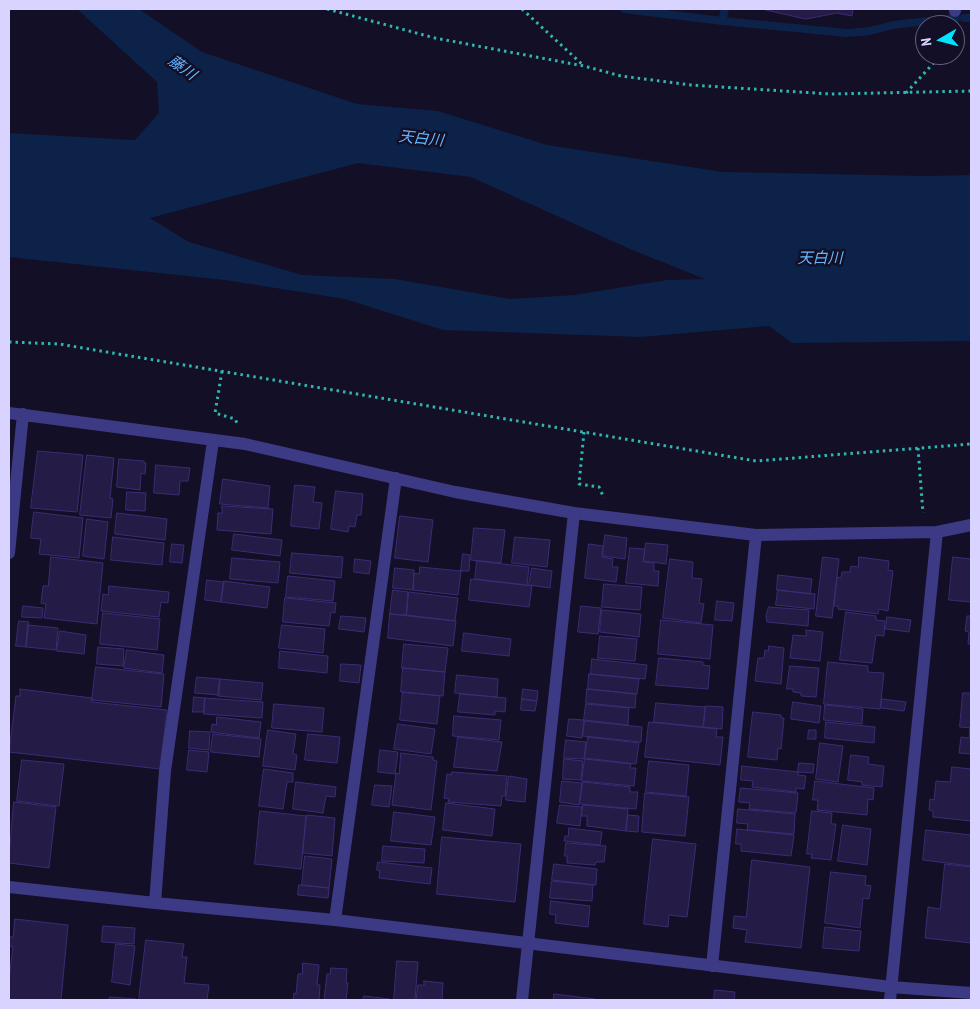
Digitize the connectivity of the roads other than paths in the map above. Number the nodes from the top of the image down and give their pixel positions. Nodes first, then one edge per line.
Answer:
1 (9, 413) edge
2 (23, 414) junction
3 (213, 440) junction
4 (396, 478) junction
5 (574, 513) junction
6 (971, 525) edge
7 (937, 532) junction
8 (756, 535) junction
9 (9, 553) edge
10 (9, 887) edge
11 (155, 903) junction
12 (335, 920) junction
13 (528, 942) junction
14 (712, 966) junction
15 (892, 987) junction
16 (971, 994) edge
17 (522, 1000) edge
18 (890, 1000) edge

1 - 2 street
2 - 3 street
2 - 9 street
3 - 4 street
3 - 11 street
4 - 5 street
4 - 12 street
5 - 8 street
5 - 13 street
6 - 7 street
7 - 8 street
7 - 15 street
8 - 14 street
10 - 11 street
11 - 12 street
12 - 13 street
13 - 14 street
13 - 17 street
14 - 15 street
15 - 16 street
15 - 18 street

